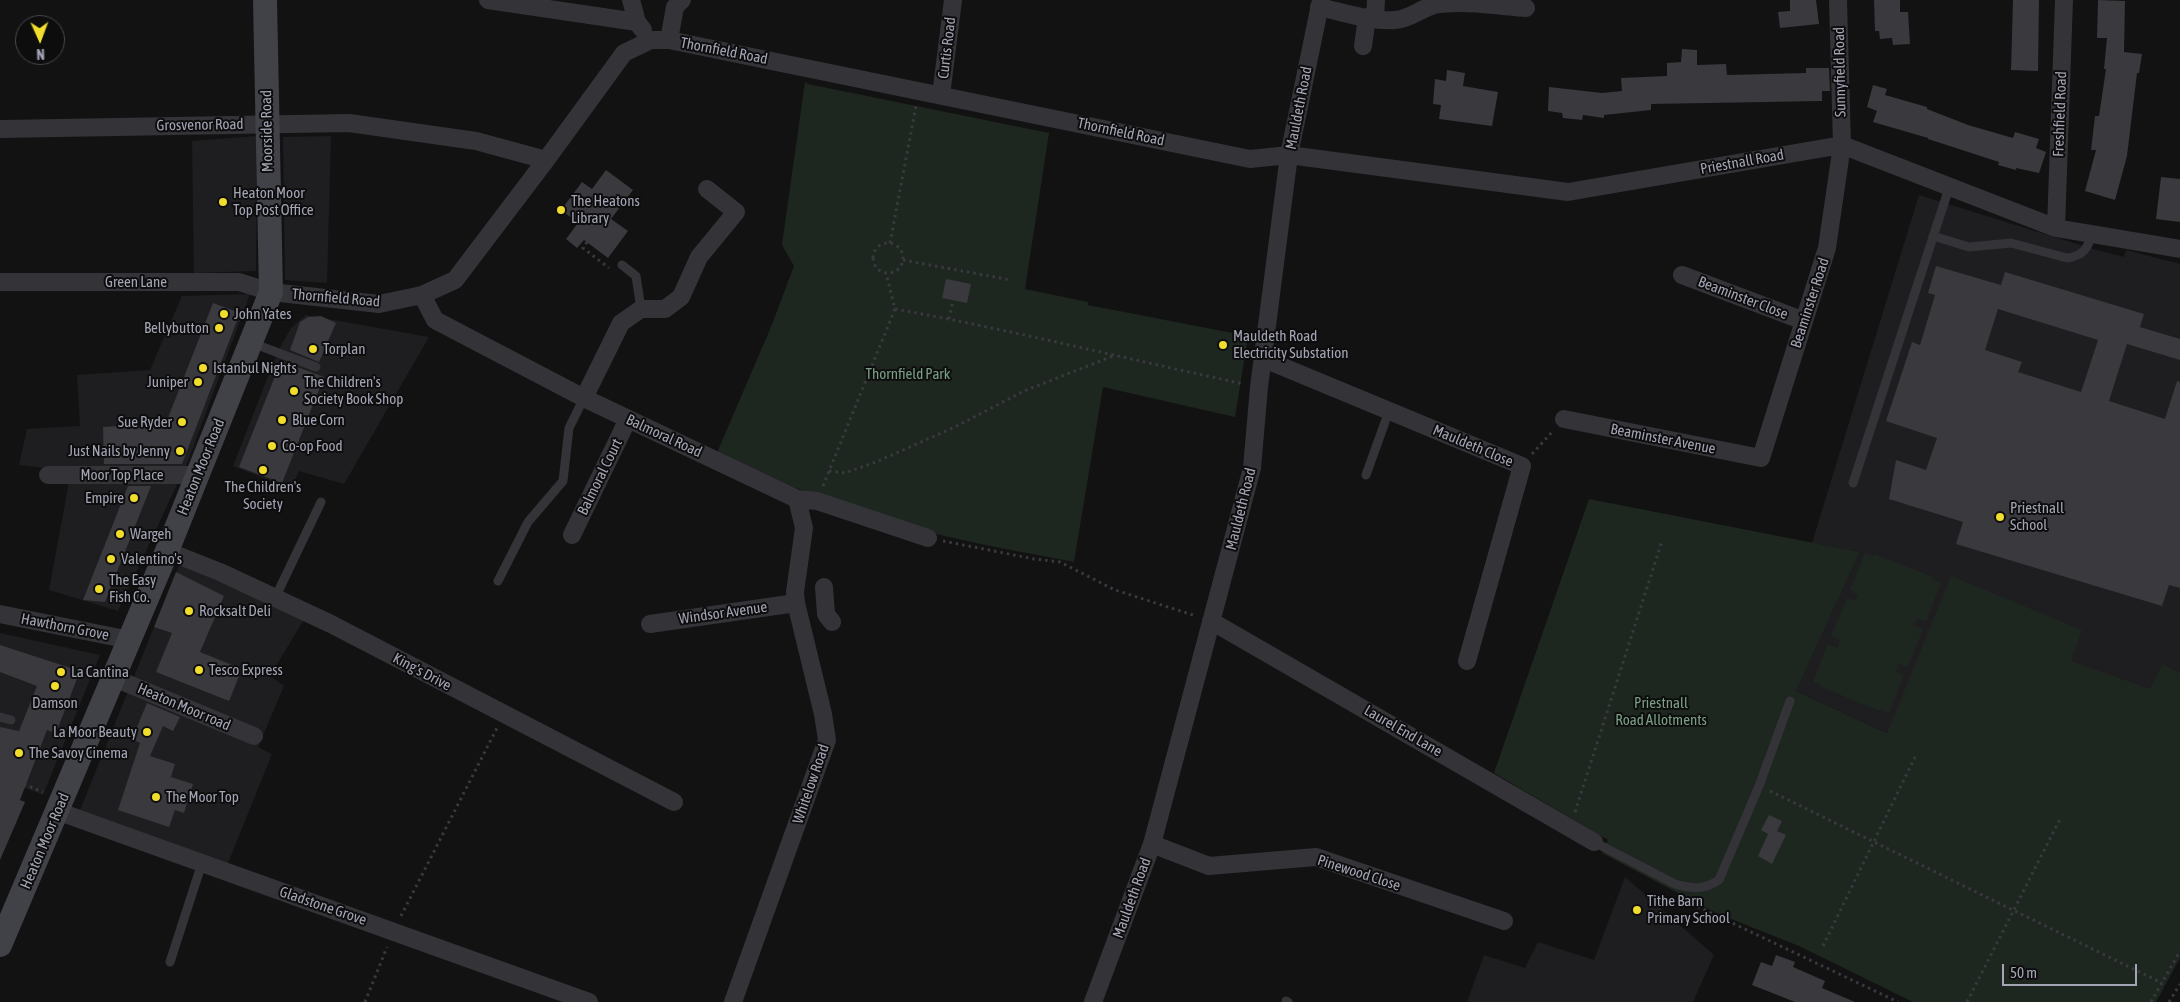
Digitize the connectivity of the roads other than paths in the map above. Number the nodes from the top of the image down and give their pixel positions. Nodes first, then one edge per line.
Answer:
1 (265, 0) edge
2 (488, 0) edge
3 (632, 0) edge
4 (682, 0) edge
5 (953, 0) edge
6 (1376, 0) edge
7 (1838, 0) edge
8 (2064, 0) edge
9 (1320, 4) edge
10 (1526, 8) dead end
11 (1371, 18) junction
12 (637, 22) junction
13 (651, 40) junction
14 (669, 40) junction
15 (1363, 46) dead end
16 (941, 95) junction
17 (267, 124) junction
18 (0, 129) edge
19 (1842, 145) junction
20 (1289, 155) junction
21 (546, 160) junction
22 (1949, 188) junction
23 (707, 189) dead end
24 (2056, 228) junction
25 (2092, 234) junction
26 (1933, 236) junction
27 (2180, 249) edge
28 (622, 265) dead end
29 (1682, 275) dead end
30 (0, 282) edge
31 (271, 292) junction
32 (422, 295) junction
33 (641, 309) junction
34 (1804, 321) junction
35 (252, 343) junction
36 (1264, 359) junction
37 (316, 367) dead end
38 (584, 398) junction
39 (1389, 411) junction
40 (628, 419) junction
41 (1564, 419) road end
42 (1761, 458) joint
43 (48, 475) dead end
44 (196, 475) junction
45 (1366, 475) dead end
46 (1853, 483) dead end
47 (797, 499) junction
48 (321, 502) dead end
49 (572, 535) dead end
50 (928, 538) road end
51 (167, 550) junction
52 (498, 581) dead end
53 (824, 587) dead end
54 (275, 598) junction
55 (797, 607) junction
56 (0, 614) edge
57 (1211, 621) junction
58 (650, 624) dead end
59 (130, 640) junction
60 (1467, 661) dead end
61 (114, 678) junction
62 (1790, 700) dead end
63 (0, 717) edge
64 (11, 720) dead end
65 (254, 736) dead end
66 (674, 802) dead end
67 (59, 805) junction
68 (1594, 842) joint
69 (1152, 844) junction
70 (202, 863) junction
71 (6, 917) edge
72 (1504, 922) dead end
73 (0, 945) edge
74 (170, 962) dead end
75 (590, 1002) edge
76 (733, 1002) edge
77 (1093, 1002) edge

1 - 17 main road, Moorside Road
2 - 12 street
3 - 12 street
4 - 14 street
5 - 16 street, Curtis Road
6 - 11 street
7 - 19 street, Sunnyfield Road
8 - 24 street, Freshfield Road
9 - 11 street
9 - 20 street, Mauldeth Road
10 - 11 street
11 - 15 street
12 - 13 street
13 - 14 street, Thornfield Road
13 - 21 street, Thornfield Road
14 - 16 street, Thornfield Road
16 - 20 street, Thornfield Road
17 - 18 street, Grosvenor Road
17 - 21 street, Grosvenor Road
17 - 31 main road, Moorside Road
19 - 20 street, Priestnall Road
19 - 22 street
19 - 34 street, Beaminster Road
20 - 36 street, Mauldeth Road
21 - 32 street, Thornfield Road
22 - 24 street
22 - 26 lane
23 - 33 street
24 - 25 street
25 - 26 lane
25 - 27 street
26 - 46 lane
28 - 33 lane
29 - 34 street, Beaminster Close
30 - 31 street, Green Lane
31 - 32 street, Thornfield Road
31 - 35 main road, Heaton Moor Road
32 - 38 street, Balmoral Road
33 - 38 street
34 - 42 street, Beaminster Road
35 - 37 lane
35 - 44 main road, Heaton Moor Road
36 - 39 street, Mauldeth Close
36 - 57 street, Mauldeth Road
38 - 40 street, Balmoral Road
38 - 52 lane
39 - 45 lane
39 - 60 street, Mauldeth Close
40 - 47 street, Balmoral Road
40 - 49 street, Balmoral Court
41 - 42 street, Beaminster Avenue
43 - 44 street, Moor Top Place
44 - 51 main road, Heaton Moor Road
47 - 50 street, Balmoral Road
47 - 55 street, Whitelow Road
48 - 54 lane
51 - 54 street, King's Drive
51 - 59 main road, Heaton Moor Road
53 - 55 street, Windsor Avenue
54 - 66 street, King's Drive
55 - 58 street, Windsor Avenue
55 - 76 street, Whitelow Road
56 - 59 street, Hawthorn Grove
57 - 68 street, Laurel End Lane
57 - 69 street, Mauldeth Road
59 - 61 main road, Heaton Moor Road
61 - 65 street, Heaton Moor road
61 - 67 main road, Heaton Moor Road
62 - 68 lane
63 - 64 lane
67 - 70 street, Gladstone Grove
67 - 71 main road, Heaton Moor Road
69 - 72 street, Pinewood Close
69 - 77 street, Mauldeth Road
70 - 74 lane
70 - 75 street, Gladstone Grove
71 - 73 main road, Heaton Moor Road

